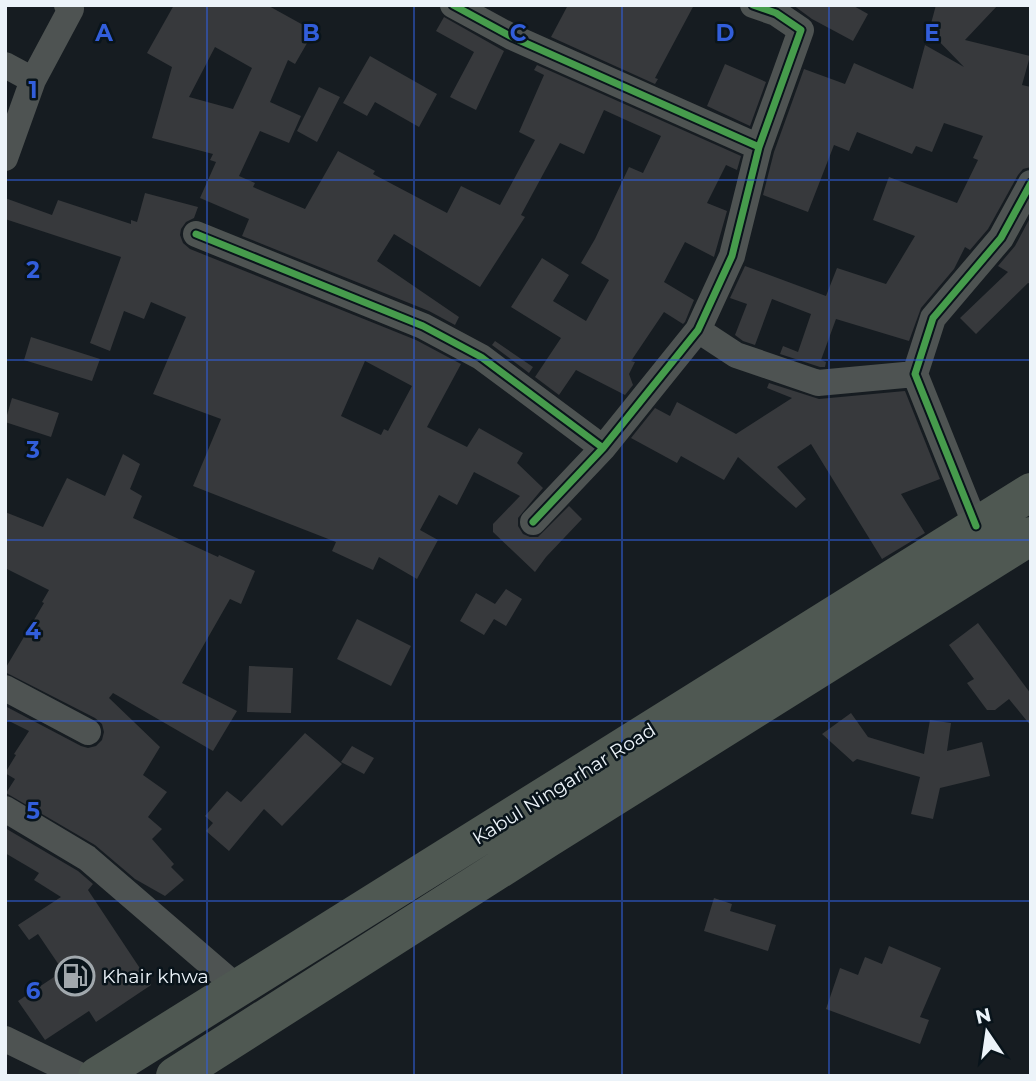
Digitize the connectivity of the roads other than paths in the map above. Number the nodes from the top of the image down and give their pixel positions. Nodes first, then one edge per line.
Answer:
1 (67, 5) edge
2 (453, 5) edge
3 (753, 5) edge
4 (5, 65) edge
5 (33, 80) junction
6 (759, 147) junction
7 (5, 158) edge
8 (1031, 183) edge
9 (196, 234) dead end
10 (698, 330) junction
11 (915, 374) junction
12 (603, 448) junction
13 (1031, 492) edge
14 (533, 522) dead end
15 (976, 526) junction
16 (1031, 536) edge
17 (5, 688) edge
18 (88, 732) dead end
19 (5, 809) edge
20 (238, 988) junction
21 (5, 1039) edge
22 (81, 1076) edge
23 (97, 1076) edge
24 (175, 1076) edge

1 - 5 street
2 - 6 street
3 - 6 street
4 - 5 street
5 - 7 street
6 - 10 street
8 - 11 street
9 - 12 street
10 - 11 street
10 - 12 street
11 - 15 street
12 - 14 street
13 - 15 highway, Kabul Ningarhar Road
15 - 20 highway, Kabul Ningarhar Road
16 - 24 highway, Kabul Ningarhar Road
17 - 18 street
19 - 20 street
20 - 23 highway, Kabul Ningarhar Road
21 - 22 street

